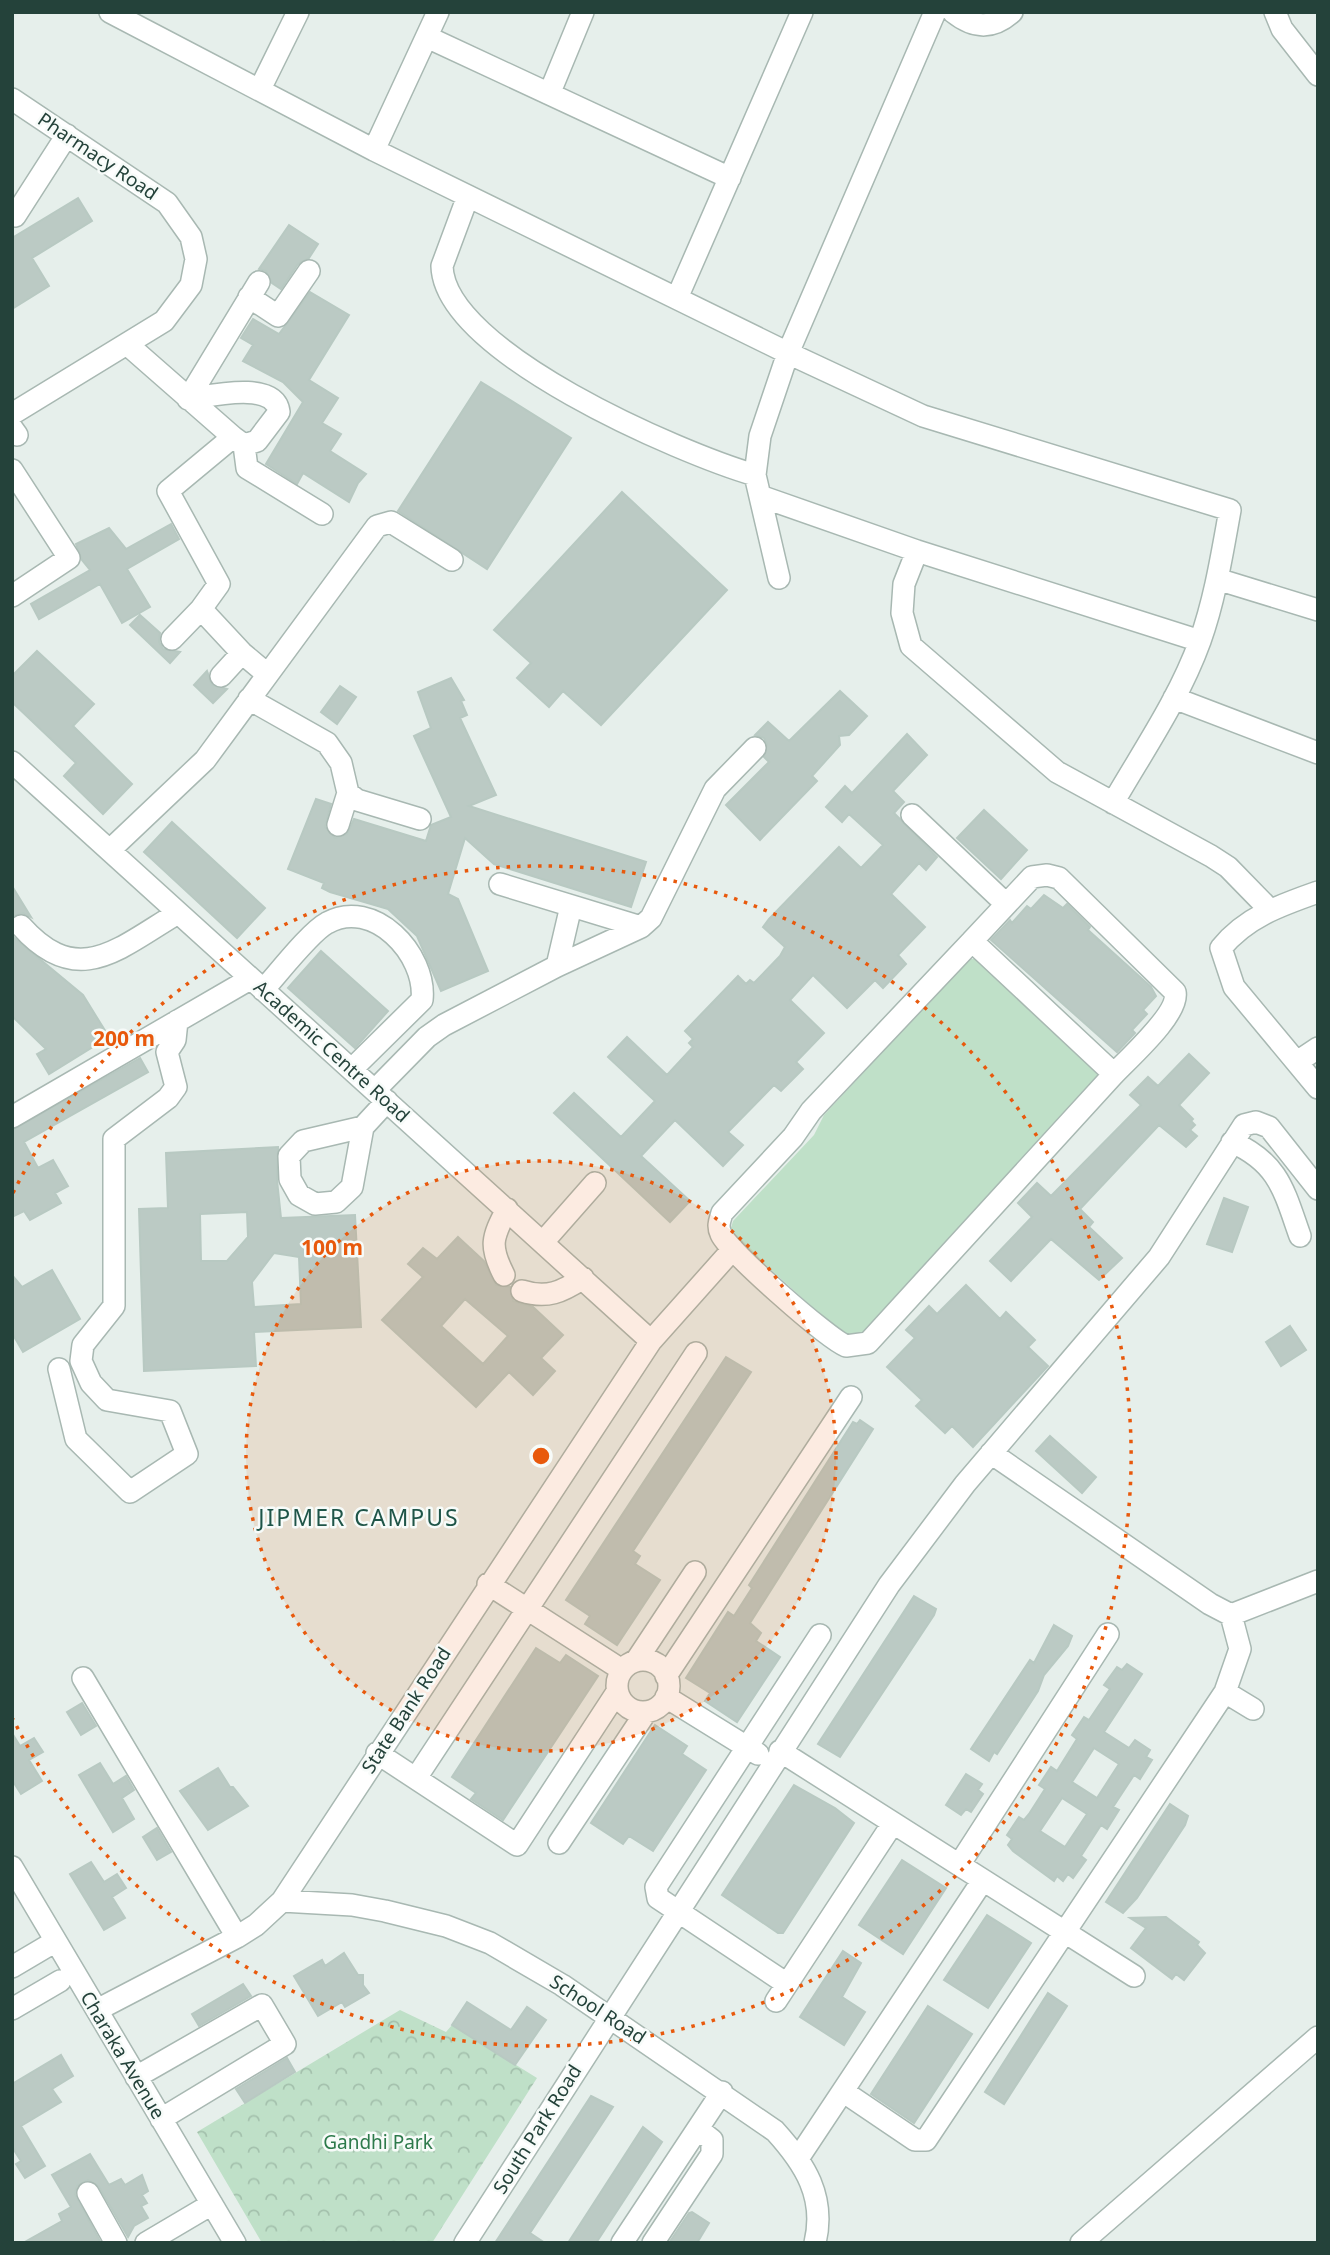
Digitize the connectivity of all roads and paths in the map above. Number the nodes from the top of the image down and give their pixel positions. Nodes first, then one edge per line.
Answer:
1 (110, 12) edge
2 (298, 12) edge
3 (438, 12) edge
4 (583, 12) edge
5 (802, 12) edge
6 (935, 12) edge
7 (953, 12) edge
8 (1012, 12) edge
9 (1275, 12) edge
10 (427, 37) junction
11 (1318, 75) edge
12 (260, 89) junction
13 (550, 92) junction
14 (12, 99) edge
15 (67, 135) junction
16 (374, 150) junction
17 (730, 178) junction
18 (468, 195) junction
19 (15, 216) dead end
20 (309, 271) dead end
21 (677, 298) junction
22 (128, 345) junction
23 (788, 353) junction
24 (188, 398) junction
25 (14, 426) edge
26 (238, 441) junction
27 (12, 470) edge
28 (755, 475) junction
29 (760, 496) junction
30 (322, 514) dead end
31 (917, 551) junction
32 (452, 560) dead end
33 (779, 578) dead end
34 (1217, 579) junction
35 (12, 596) edge
36 (201, 609) junction
37 (1318, 610) edge
38 (172, 639) dead end
39 (1200, 641) junction
40 (242, 653) junction
41 (267, 674) junction
42 (222, 676) dead end
43 (1174, 698) junction
44 (249, 699) junction
45 (755, 748) dead end
46 (1318, 752) edge
47 (12, 762) edge
48 (348, 793) junction
49 (1113, 803) junction
50 (912, 815) dead end
51 (420, 819) dead end
52 (338, 825) dead end
53 (110, 850) junction
54 (500, 884) dead end
55 (1318, 892) edge
56 (1006, 904) junction
57 (571, 906) junction
58 (1269, 909) junction
59 (178, 913) junction
60 (21, 926) dead end
61 (641, 927) junction
62 (972, 942) junction
63 (557, 966) junction
64 (256, 984) junction
65 (177, 1021) junction
66 (1318, 1048) edge
67 (1297, 1062) junction
68 (352, 1069) junction
69 (1114, 1074) junction
70 (1318, 1088) edge
71 (381, 1095) junction
72 (12, 1117) edge
73 (363, 1127) dead end
74 (1232, 1142) junction
75 (595, 1183) dead end
76 (1318, 1189) edge
77 (507, 1209) junction
78 (1300, 1236) dead end
79 (543, 1242) junction
80 (733, 1249) junction
81 (504, 1275) dead end
82 (583, 1278) junction
83 (522, 1291) dead end
84 (651, 1340) junction
85 (696, 1353) dead end
86 (59, 1368) dead end
87 (851, 1397) dead end
88 (991, 1453) junction
89 (695, 1572) dead end
90 (1318, 1581) edge
91 (488, 1584) junction
92 (527, 1608) junction
93 (1231, 1615) junction
94 (1108, 1634) dead end
95 (820, 1635) dead end
96 (629, 1666) junction
97 (83, 1678) dead end
98 (666, 1686) junction
99 (617, 1692) junction
100 (1225, 1692) junction
101 (1253, 1709) dead end
102 (646, 1712) junction
103 (746, 1747) junction
104 (377, 1753) junction
105 (776, 1757) junction
106 (415, 1778) junction
107 (893, 1823) junction
108 (559, 1843) dead end
109 (960, 1865) junction
110 (12, 1867) edge
111 (983, 1880) junction
112 (282, 1901) junction
113 (677, 1910) junction
114 (1065, 1932) junction
115 (237, 1937) junction
116 (56, 1941) junction
117 (12, 1967) edge
118 (70, 1975) junction
119 (1134, 1976) dead end
120 (12, 2009) edge
121 (97, 2010) junction
122 (609, 2016) junction
123 (1318, 2037) edge
124 (136, 2077) junction
125 (722, 2092) junction
126 (844, 2092) junction
127 (161, 2119) junction
128 (698, 2129) junction
129 (799, 2157) junction
130 (88, 2193) dead end
131 (212, 2204) junction
132 (117, 2243) edge
133 (146, 2243) edge
134 (235, 2243) edge
135 (465, 2243) edge
136 (622, 2243) edge
137 (653, 2243) edge
138 (815, 2243) edge
139 (1081, 2243) edge

1 - 12 street
2 - 12 street
3 - 10 street
4 - 13 street
5 - 17 street
6 - 23 street
7 - 8 street
9 - 11 street
10 - 13 street
10 - 16 street
12 - 16 street
13 - 17 street
14 - 15 street, Pharmacy Road
15 - 19 street
15 - 22 street, Pharmacy Road
16 - 18 street
17 - 21 street
18 - 21 street
18 - 28 street
20 - 24 street
21 - 23 street
22 - 24 street
22 - 25 street, Pharmacy Road
23 - 28 street
23 - 34 street
24 - 26 street
24 - 26 street
26 - 30 street
26 - 36 street
27 - 35 street
28 - 29 street
29 - 31 street
29 - 33 street
31 - 39 street
31 - 49 street
32 - 41 street
34 - 37 street
34 - 39 street
36 - 38 street
36 - 40 street
39 - 43 street
40 - 41 street
40 - 42 street
41 - 44 street
43 - 46 street
43 - 49 street
44 - 48 street
44 - 53 street
45 - 61 street
47 - 53 street, Academic Centre Road
48 - 51 street
48 - 52 street
49 - 58 street
50 - 56 street
53 - 59 street, Academic Centre Road
54 - 57 street
55 - 58 street
56 - 62 street
56 - 69 street
57 - 61 street
57 - 63 street
58 - 67 street
59 - 60 street
59 - 64 street, Academic Centre Road
61 - 63 street
62 - 69 street
62 - 80 street
63 - 71 street
64 - 65 street
64 - 68 street, Academic Centre Road
64 - 68 street
65 - 72 street
65 - 86 street
66 - 67 street
67 - 70 street
68 - 71 street, Academic Centre Road
69 - 80 street
71 - 73 street
71 - 77 street, Academic Centre Road
74 - 76 street
74 - 78 street
74 - 88 street, South Park Road
75 - 79 street
77 - 79 street, Academic Centre Road
77 - 81 street
79 - 82 street, Academic Centre Road
80 - 84 street, State Bank Road
82 - 83 street
82 - 84 street, Academic Centre Road
84 - 91 street, State Bank Road
85 - 92 street
87 - 98 street
88 - 93 street
88 - 105 street, South Park Road
89 - 96 street
90 - 93 street
91 - 92 street
91 - 104 street, State Bank Road
92 - 96 street
92 - 106 street
93 - 100 street
94 - 109 street
95 - 103 street
96 - 98 street
96 - 99 street
97 - 115 street
98 - 102 street
98 - 103 street
99 - 102 street
99 - 106 street
100 - 101 street
100 - 114 street
102 - 108 street
103 - 105 street
103 - 113 street
104 - 106 street
104 - 112 street, State Bank Road
105 - 107 street
105 - 113 street, South Park Road
107 - 109 street
107 - 113 street
109 - 111 street
110 - 116 street, Charaka Avenue
111 - 114 street
111 - 126 street
112 - 115 street, State Bank Road
112 - 122 street, School Road
113 - 122 street, South Park Road
114 - 119 street
114 - 126 street
115 - 121 street, State Bank Road
116 - 117 street
116 - 118 street, Charaka Avenue
118 - 120 street
118 - 121 street, Charaka Avenue
121 - 124 street, Charaka Avenue
122 - 125 street, School Road
122 - 135 street, South Park Road
123 - 139 street
124 - 127 street, Charaka Avenue
124 - 127 street
125 - 128 street
125 - 129 street, School Road
126 - 129 street
127 - 131 street, Charaka Avenue
128 - 136 street
128 - 137 street
129 - 138 street, School Road
130 - 132 street
131 - 133 street
131 - 134 street, Charaka Avenue

